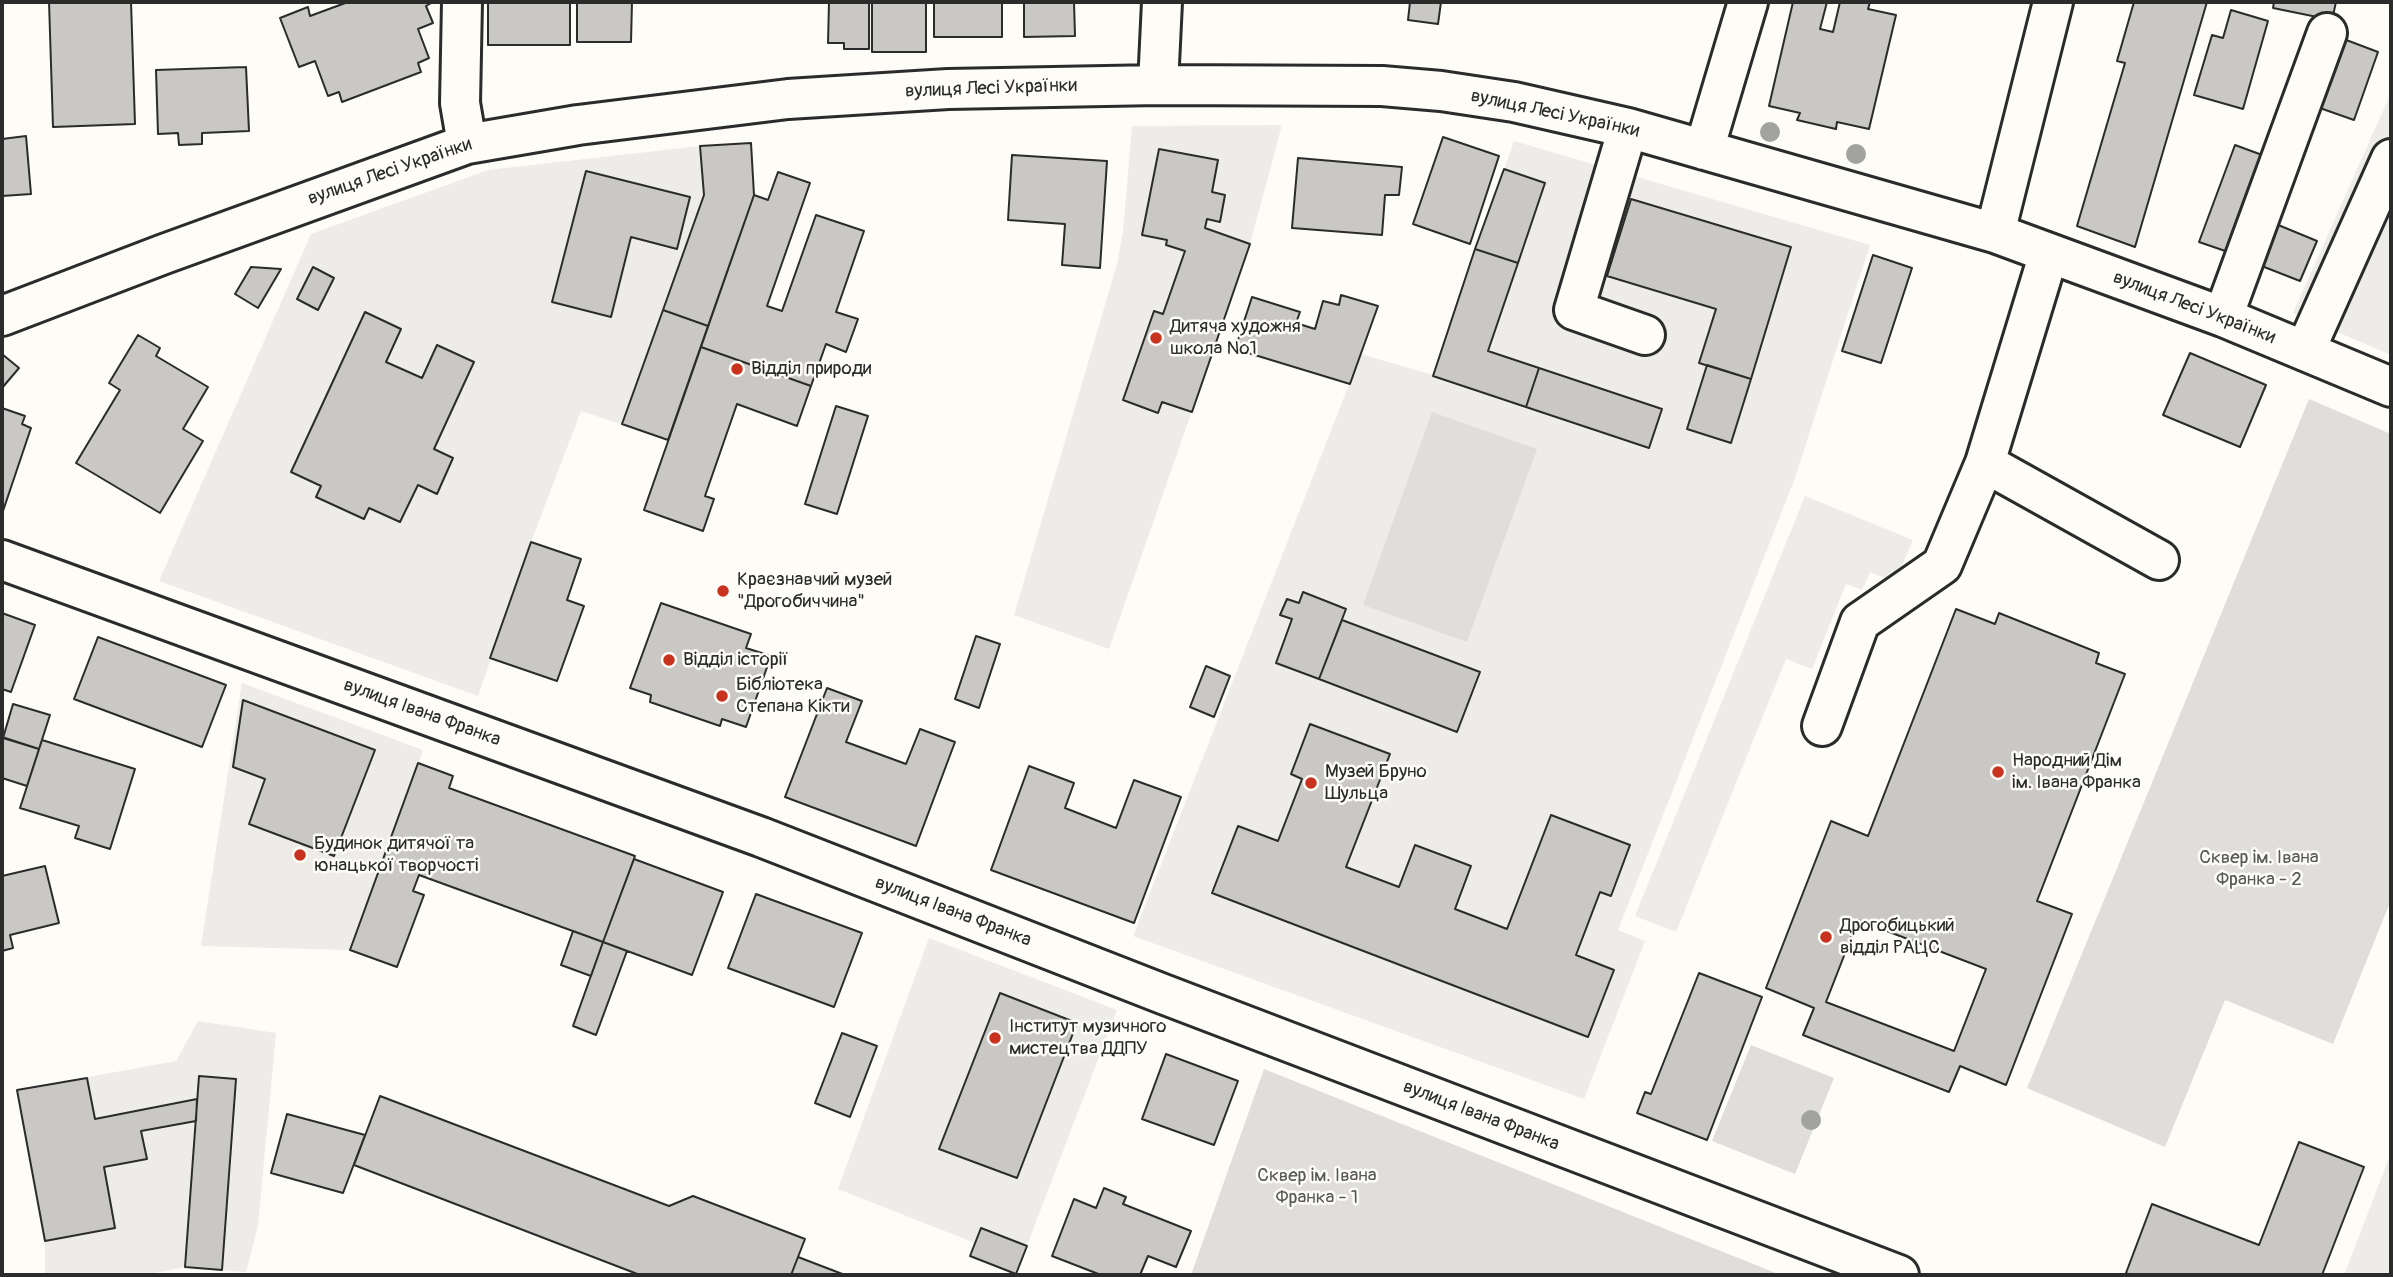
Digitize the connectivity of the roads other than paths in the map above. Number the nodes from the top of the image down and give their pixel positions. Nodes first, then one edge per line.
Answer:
1 (462, 2) edge
2 (1162, 2) edge
3 (1748, 2) edge
4 (2053, 2) edge
5 (2327, 33) dead end
6 (1158, 85) junction
7 (1628, 128) junction
8 (467, 144) junction
9 (1704, 150) junction
10 (2391, 159) edge
11 (1995, 233) junction
12 (2049, 253) junction
13 (2, 316) edge
14 (2223, 317) junction
15 (1646, 335) dead end
16 (2305, 351) junction
17 (2391, 387) edge
18 (1985, 463) junction
19 (2, 560) edge
20 (2159, 560) dead end
21 (1822, 726) dead end
22 (1899, 1275) edge

1 - 8 street
2 - 6 street
3 - 9 street
4 - 11 street
5 - 14 street
6 - 7 street, вулиця Лесі Українки
6 - 8 street, вулиця Лесі Українки
7 - 9 street, вулиця Лесі Українки
7 - 15 street
8 - 13 street, вулиця Лесі Українки
9 - 11 street, вулиця Лесі Українки
10 - 16 street
11 - 12 street, вулиця Лесі Українки
12 - 14 street, вулиця Лесі Українки
12 - 18 street
14 - 16 street, вулиця Лесі Українки
16 - 17 street, вулиця Лесі Українки
18 - 20 street
18 - 21 street
19 - 22 street, вулиця Івана Франка

